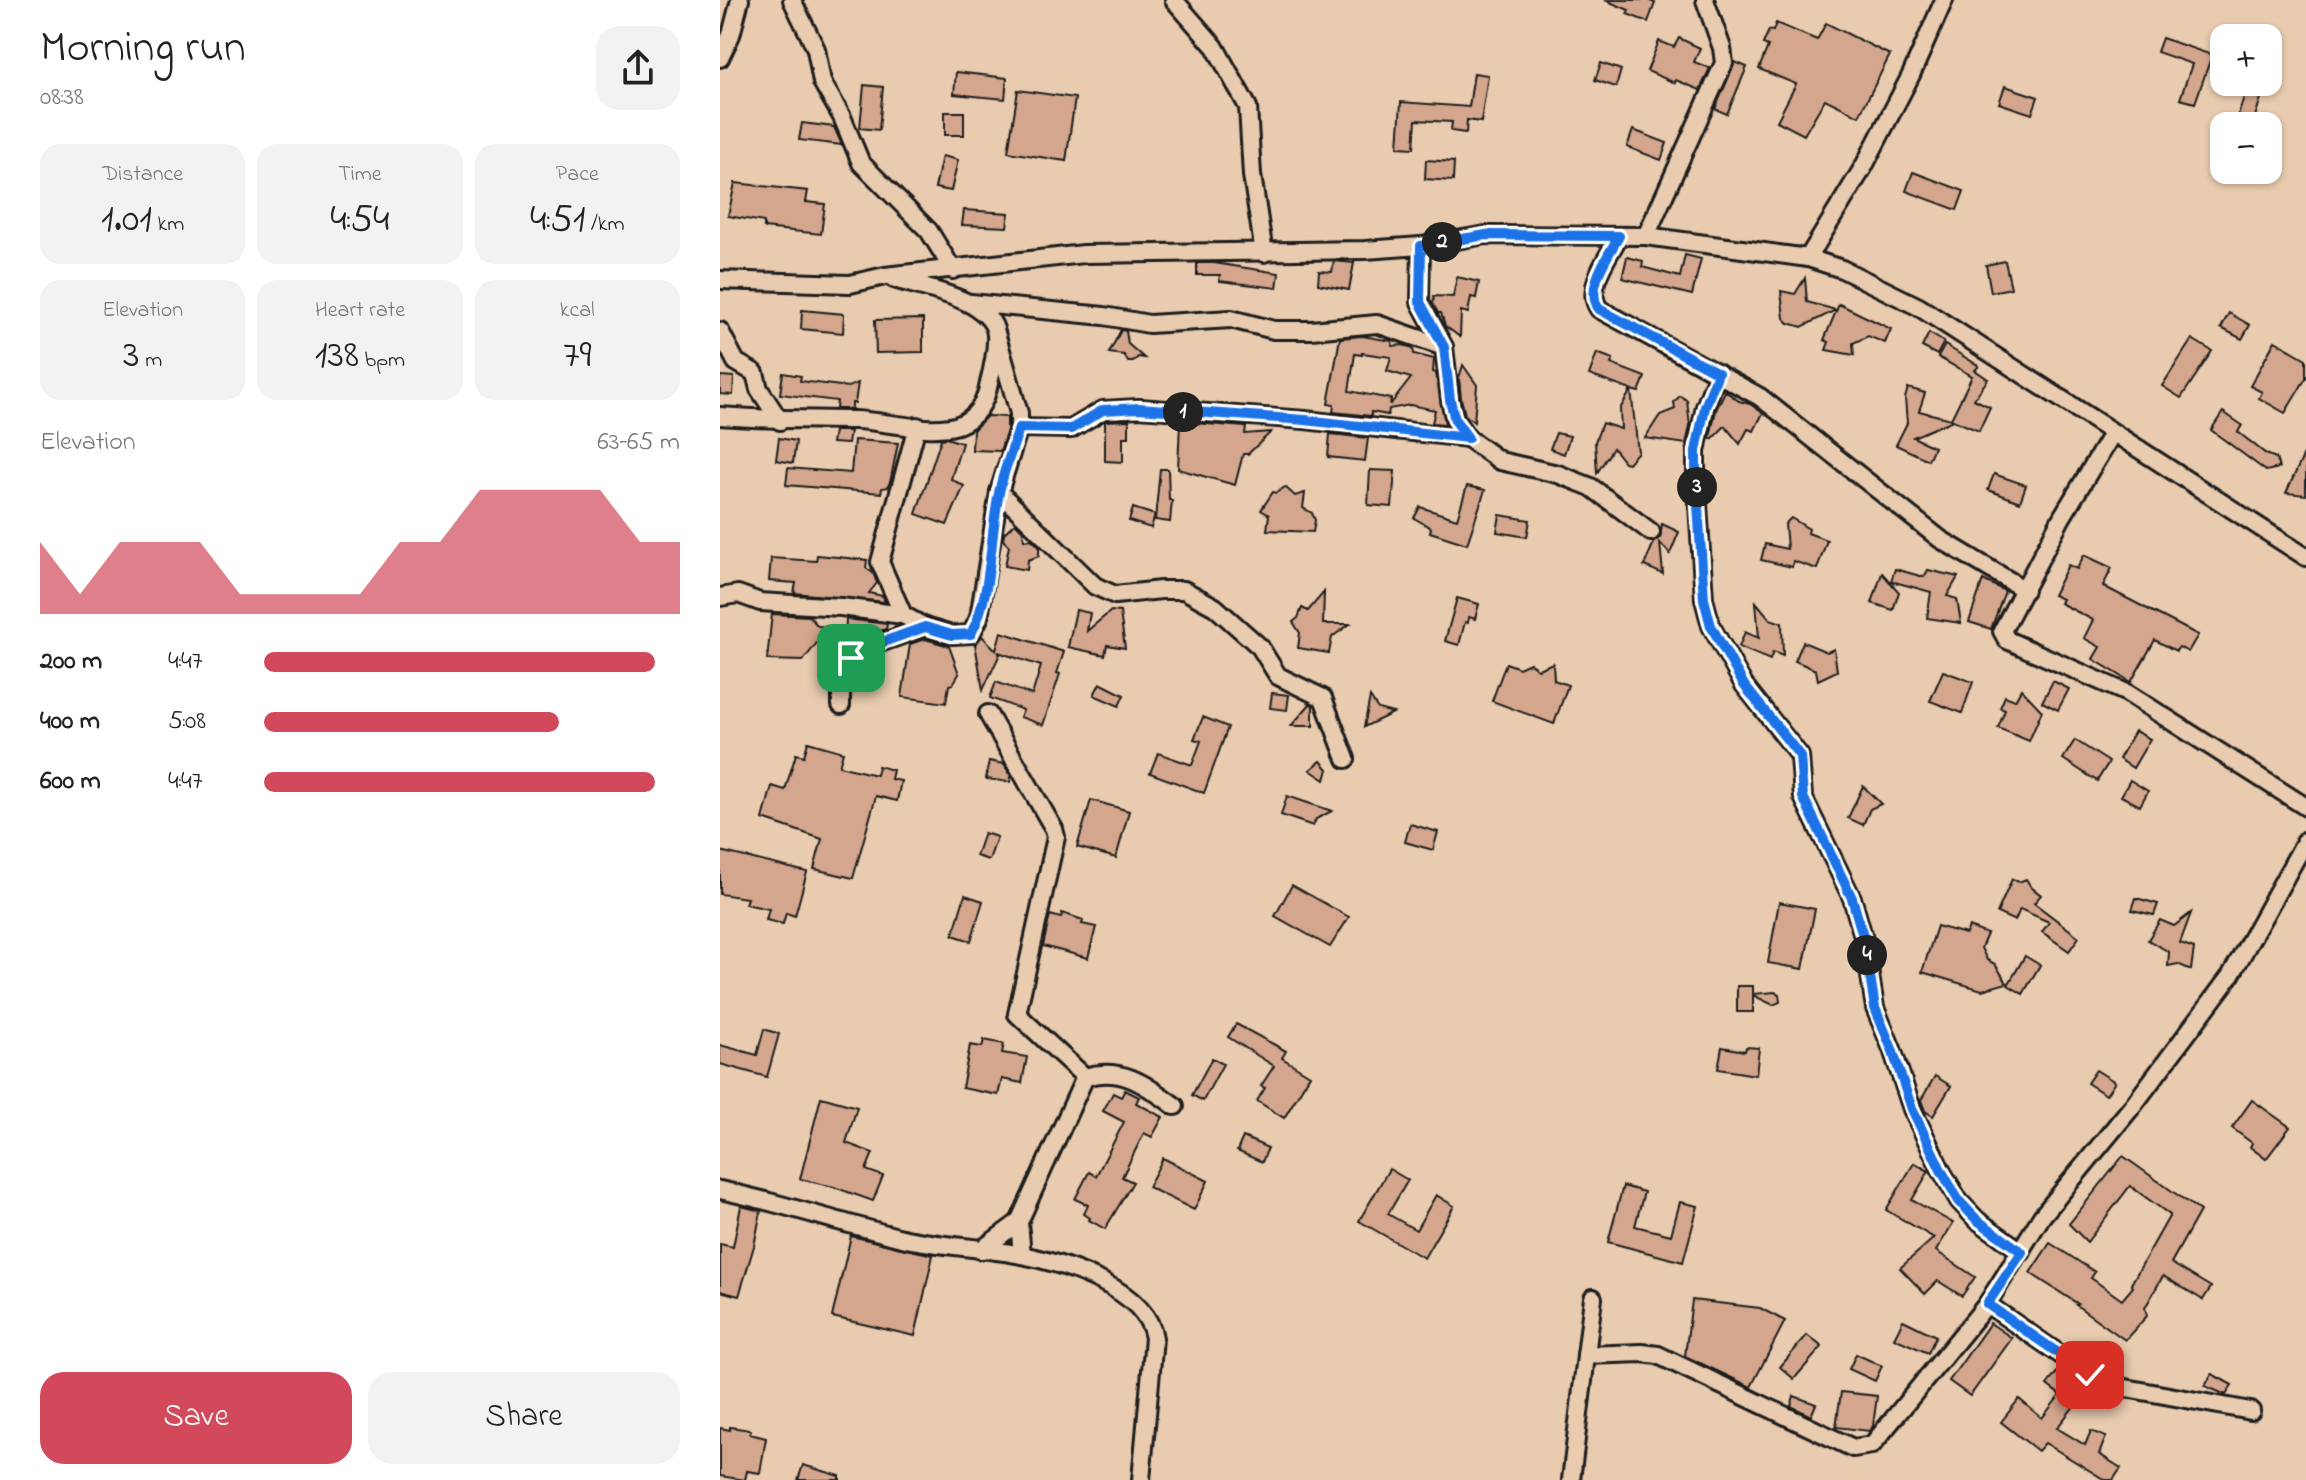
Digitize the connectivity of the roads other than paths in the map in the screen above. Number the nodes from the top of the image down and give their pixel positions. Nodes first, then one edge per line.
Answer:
1 (740, 0) edge
2 (792, 0) edge
3 (1174, 0) edge
4 (1705, 0) edge
5 (1944, 0) edge
6 (720, 58) edge
7 (1619, 236) junction
8 (1646, 236) junction
9 (1421, 246) junction
10 (1264, 253) junction
11 (1808, 258) junction
12 (953, 270) junction
13 (885, 276) junction
14 (720, 280) edge
15 (971, 303) junction
16 (720, 331) edge
17 (996, 333) junction
18 (1444, 347) junction
19 (1718, 373) junction
20 (720, 416) edge
21 (780, 421) junction
22 (917, 426) junction
23 (1019, 428) junction
24 (2112, 434) junction
25 (1468, 438) junction
26 (999, 492) junction
27 (1651, 532) dead end
28 (2306, 557) edge
29 (2025, 590) junction
30 (720, 597) edge
31 (903, 615) junction
32 (925, 627) junction
33 (841, 705) dead end
34 (988, 714) dead end
35 (1346, 759) dead end
36 (2306, 807) edge
37 (2306, 840) edge
38 (1085, 1077) junction
39 (1175, 1106) dead end
40 (720, 1190) edge
41 (1019, 1222) junction
42 (981, 1250) junction
43 (2022, 1252) junction
44 (1022, 1255) junction
45 (1593, 1298) dead end
46 (1987, 1304) junction
47 (1586, 1355) junction
48 (2251, 1411) dead end
49 (1141, 1480) edge
50 (1571, 1480) edge

1 - 6 street
2 - 12 street
3 - 10 street
4 - 8 street
5 - 11 street
7 - 8 street
7 - 9 street
7 - 19 street
8 - 11 street
9 - 10 street
9 - 18 street
10 - 12 street
11 - 24 street
12 - 13 street
13 - 14 street
13 - 15 street
15 - 17 street
15 - 18 street
16 - 21 street
17 - 22 street
17 - 23 street
18 - 25 street
19 - 29 street
19 - 43 street
20 - 21 street
21 - 22 street
22 - 31 street
23 - 25 street
23 - 26 street
24 - 28 street
24 - 29 street
25 - 27 street
26 - 32 street
26 - 35 street
29 - 36 street
30 - 31 street
31 - 32 street
32 - 33 street
34 - 38 street
37 - 43 street
38 - 39 street
38 - 41 street
40 - 42 street
41 - 42 street
41 - 44 street
42 - 44 street
43 - 46 street
44 - 49 street
45 - 47 street
46 - 47 street
46 - 48 street
47 - 50 street

